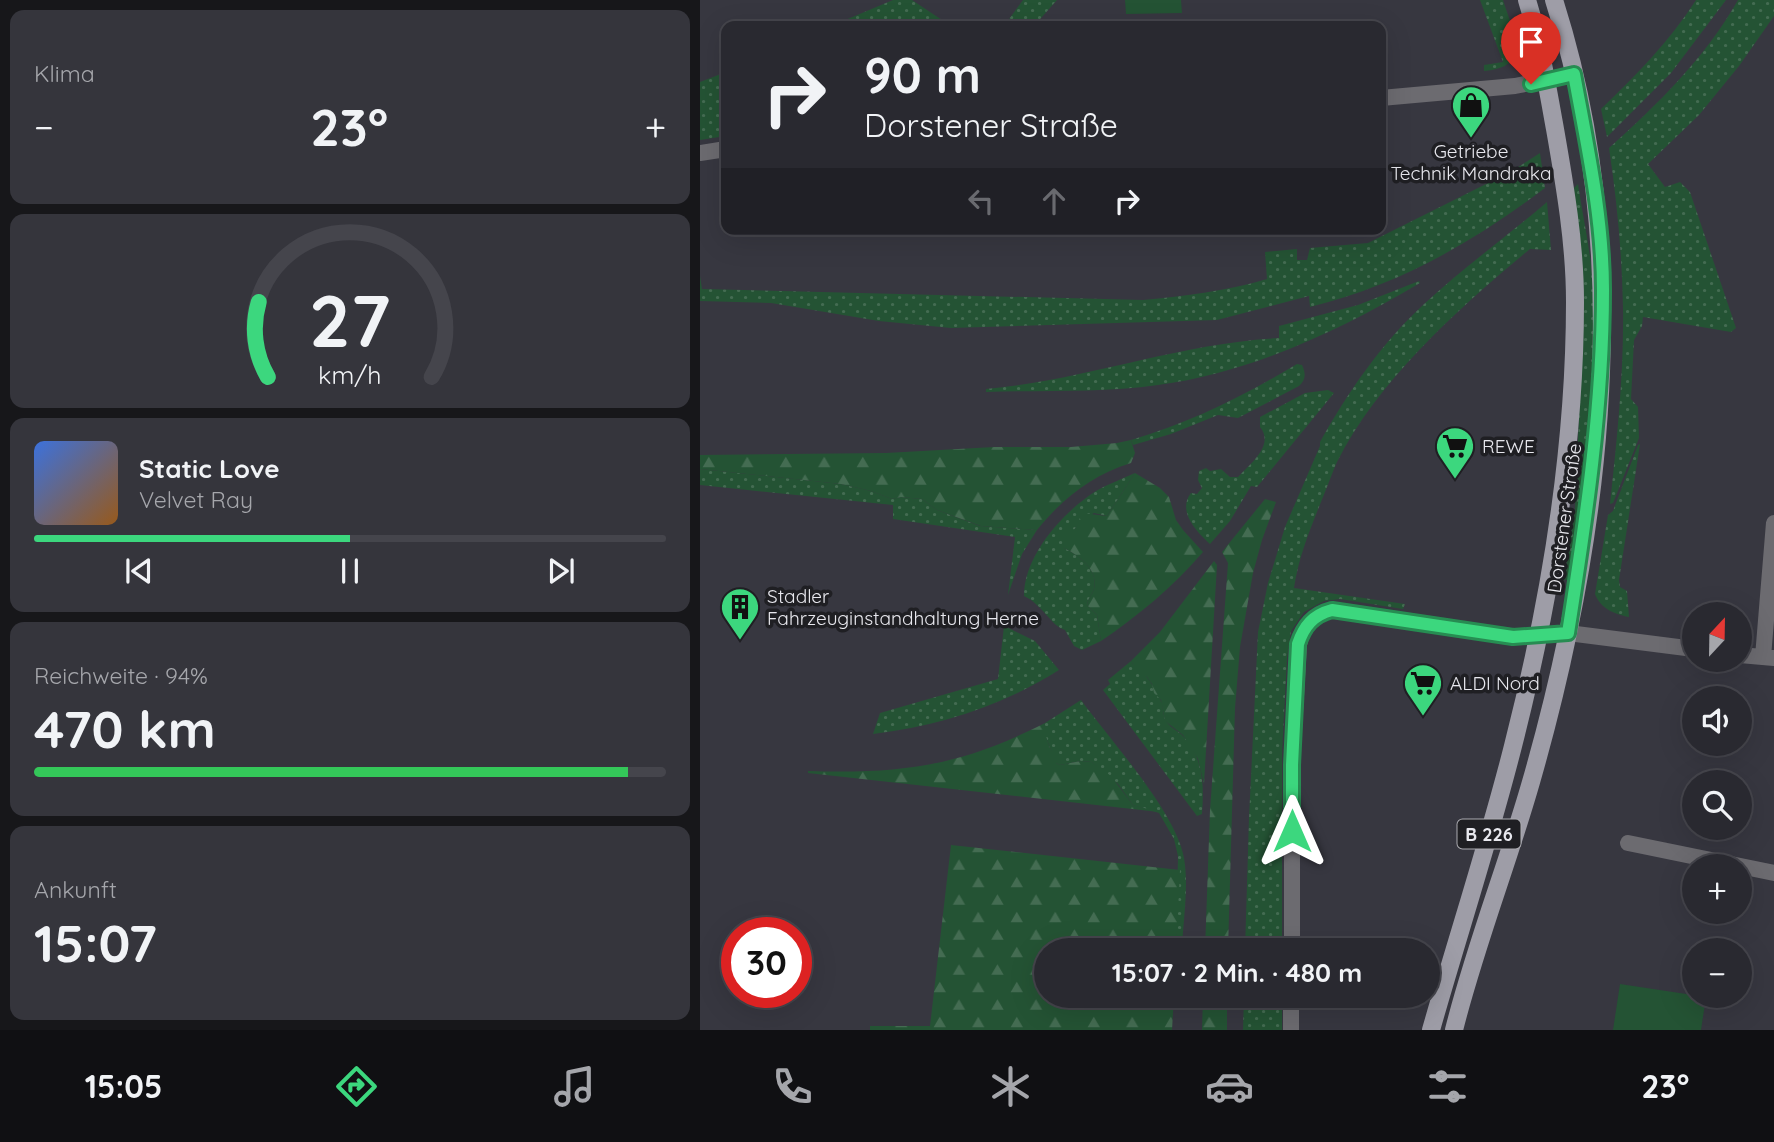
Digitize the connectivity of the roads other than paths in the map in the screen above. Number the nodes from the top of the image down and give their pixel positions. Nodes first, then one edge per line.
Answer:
1 (1527, 0) edge
2 (1554, 0) edge
3 (1574, 74) junction
4 (1546, 81) junction
5 (1386, 98) edge
6 (721, 150) edge
7 (700, 153) edge
8 (1774, 523) edge
9 (1568, 633) junction
10 (1538, 636) junction
11 (1682, 647) edge
12 (1768, 658) edge
13 (1628, 843) dead end
14 (1774, 873) edge
15 (1292, 938) edge
16 (1292, 1008) edge
17 (1291, 1030) edge
18 (1431, 1030) edge
19 (1454, 1030) edge

1 - 4 main road, Dorstener Straße / B 226
2 - 3 main road, Dorstener Straße / B 226
3 - 4 street
3 - 9 main road, Dorstener Straße / B 226
4 - 5 street
4 - 10 main road, Dorstener Straße / B 226
6 - 7 street
8 - 12 street
9 - 10 street
9 - 11 street
9 - 19 main road, Dorstener Straße / B 226
10 - 15 street
10 - 18 main road, Dorstener Straße / B 226
13 - 14 street
16 - 17 street

